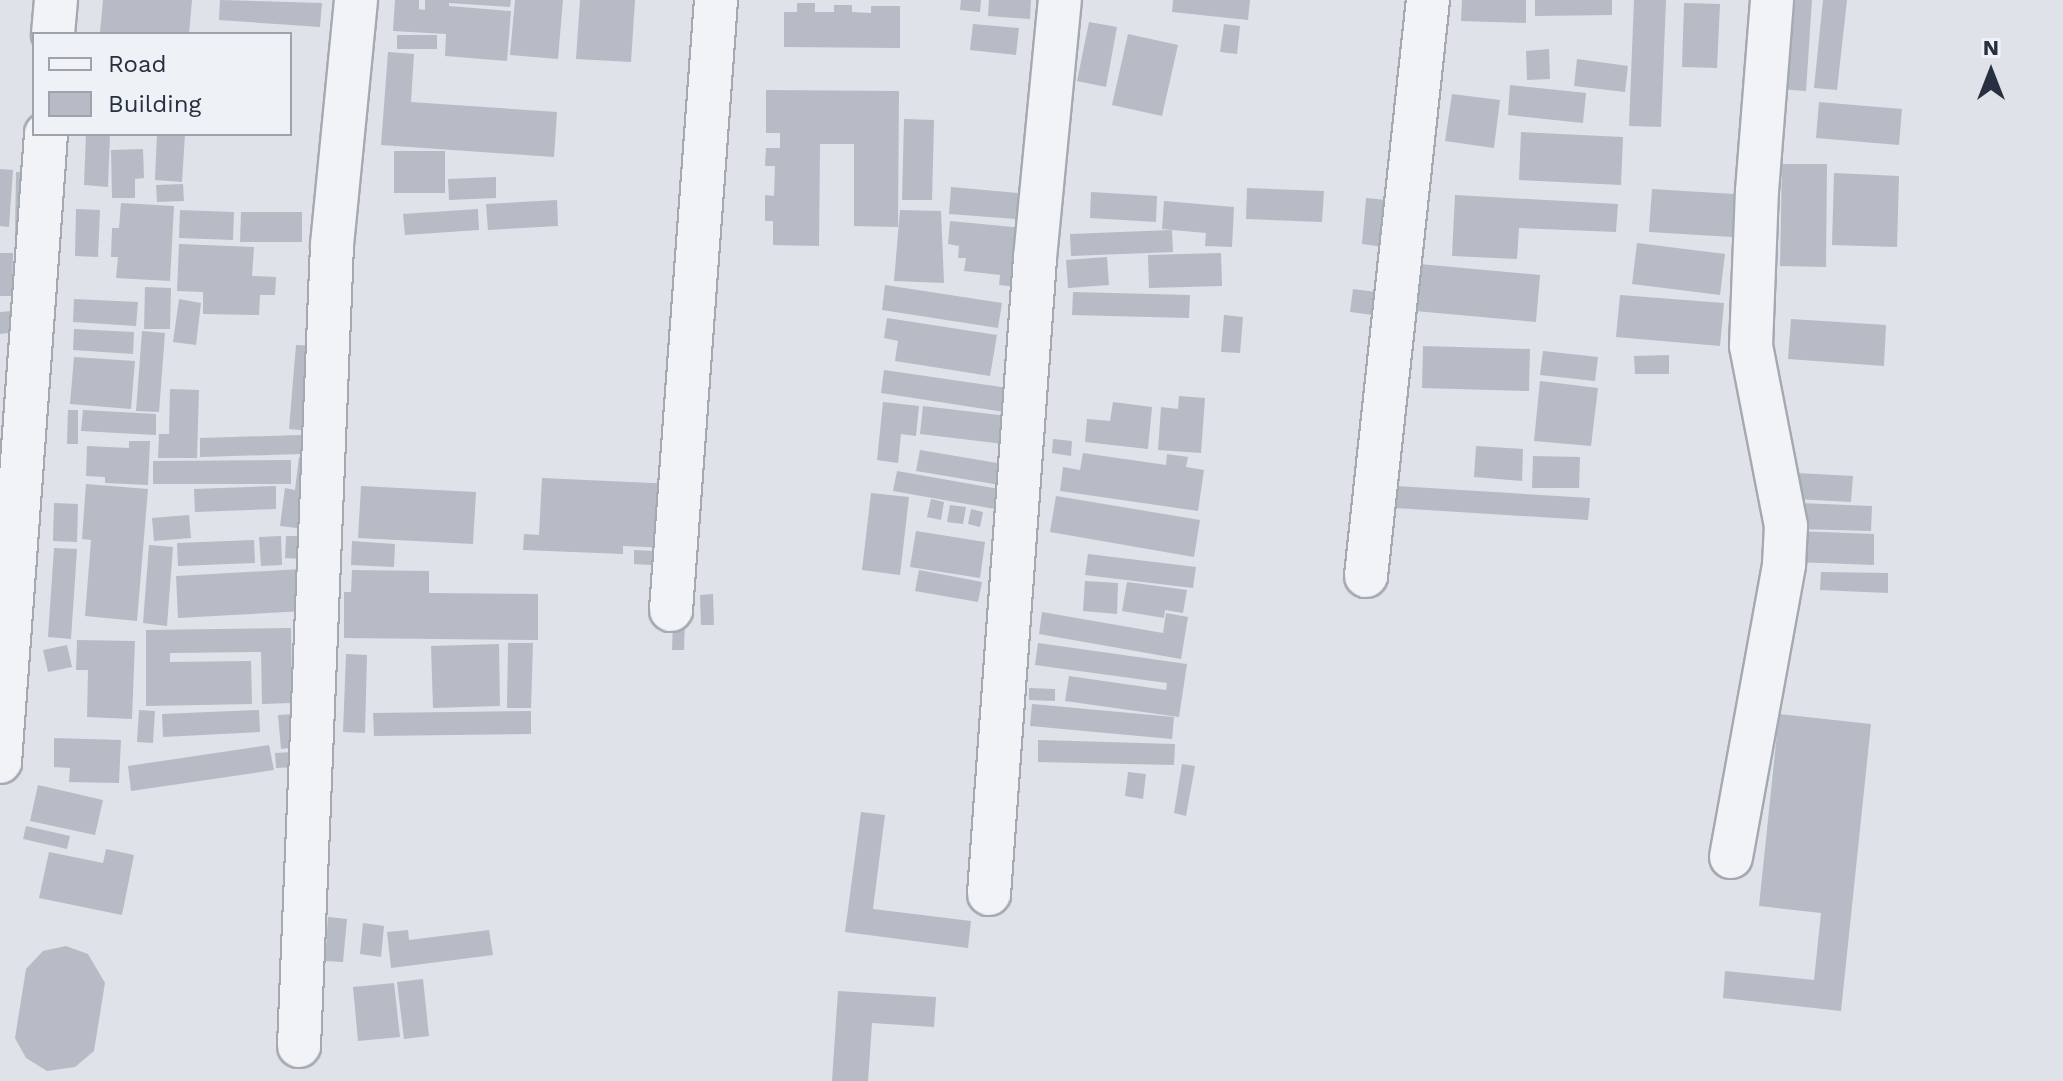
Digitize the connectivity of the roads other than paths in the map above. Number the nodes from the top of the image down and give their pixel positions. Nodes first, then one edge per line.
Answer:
1 (56, 0) edge
2 (356, 0) edge
3 (716, 0) edge
4 (1060, 0) edge
5 (1428, 0) edge
6 (1772, 0) edge
7 (53, 32) edge
8 (46, 136) edge
9 (9, 515) edge
10 (1366, 576) dead end
11 (671, 610) dead end
12 (0, 762) edge
13 (1731, 857) dead end
14 (989, 894) dead end
15 (299, 1046) dead end

1 - 7 street
2 - 15 street
3 - 11 street
4 - 14 street
5 - 10 street
6 - 13 street
8 - 9 street
9 - 12 street

